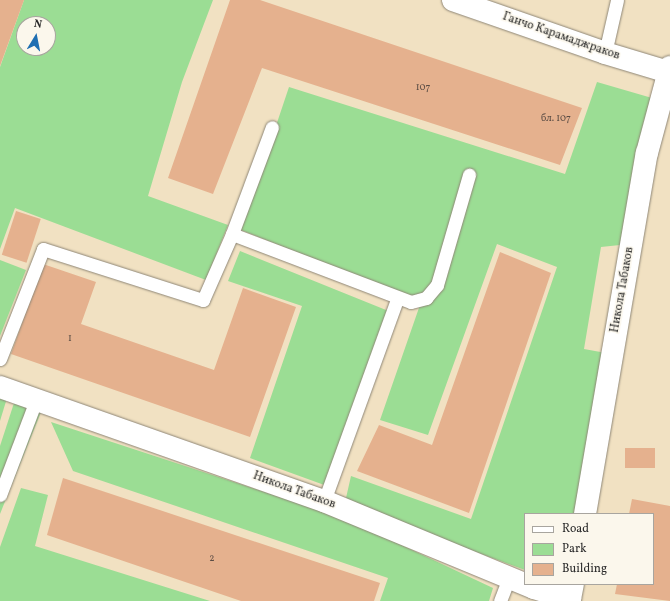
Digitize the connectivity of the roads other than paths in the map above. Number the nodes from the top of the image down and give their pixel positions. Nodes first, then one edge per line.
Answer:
1 (454, 0) edge
2 (617, 0) edge
3 (605, 53) junction
4 (669, 69) edge
5 (272, 127) dead end
6 (469, 176) dead end
7 (232, 234) junction
8 (397, 299) junction
9 (0, 359) edge
10 (0, 387) edge
11 (36, 400) junction
12 (0, 495) edge
13 (324, 501) junction
14 (585, 513) edge
15 (509, 578) junction
16 (524, 582) edge
17 (533, 585) edge
18 (571, 596) edge
19 (500, 601) edge

1 - 3 street, Ганчо Карамаджраков
2 - 3 lane
3 - 4 street, Ганчо Карамаджраков
4 - 14 street, Никола Табаков
5 - 7 lane
6 - 8 lane
7 - 8 lane
7 - 9 lane
8 - 13 lane
10 - 11 street, Никола Табаков
11 - 12 lane
11 - 13 street, Никола Табаков
13 - 15 street, Никола Табаков
15 - 16 street, Никола Табаков
15 - 19 lane
17 - 18 street, Никола Табаков

